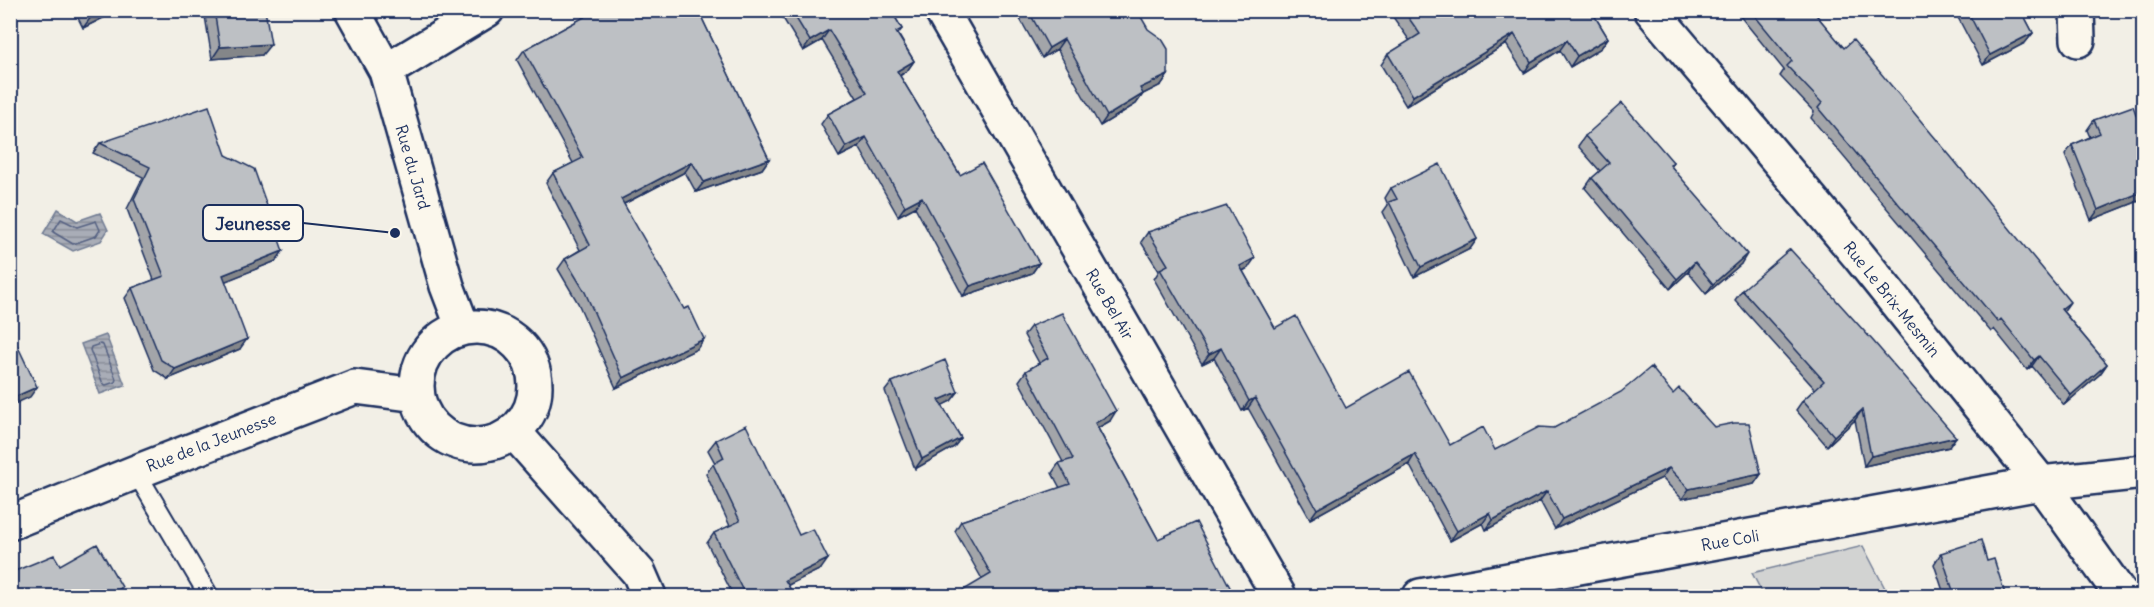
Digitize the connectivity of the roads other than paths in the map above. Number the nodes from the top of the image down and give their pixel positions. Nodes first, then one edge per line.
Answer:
1 (352, 10) edge
2 (487, 10) edge
3 (941, 10) edge
4 (1651, 10) edge
5 (386, 71) junction
6 (463, 328) junction
7 (417, 395) junction
8 (514, 432) junction
9 (136, 472) junction
10 (2144, 472) edge
11 (2041, 483) junction
12 (10, 523) edge
13 (209, 597) edge
14 (650, 597) edge
15 (1279, 597) edge
16 (1420, 597) edge
17 (2122, 597) edge

1 - 5 street, Rue du Jard
2 - 5 street
3 - 15 street, Rue Bel Air
4 - 11 street, Rue Le Brix-Mesmin
5 - 6 street, Rue du Jard
6 - 7 street
6 - 8 street
7 - 8 street
7 - 9 street, Rue de la Jeunesse
8 - 14 street
9 - 12 street, Rue de la Jeunesse
9 - 13 lane
10 - 11 street, Rue Coli
11 - 16 street, Rue Coli
11 - 17 street, Rue Le Brix-Mesmin

